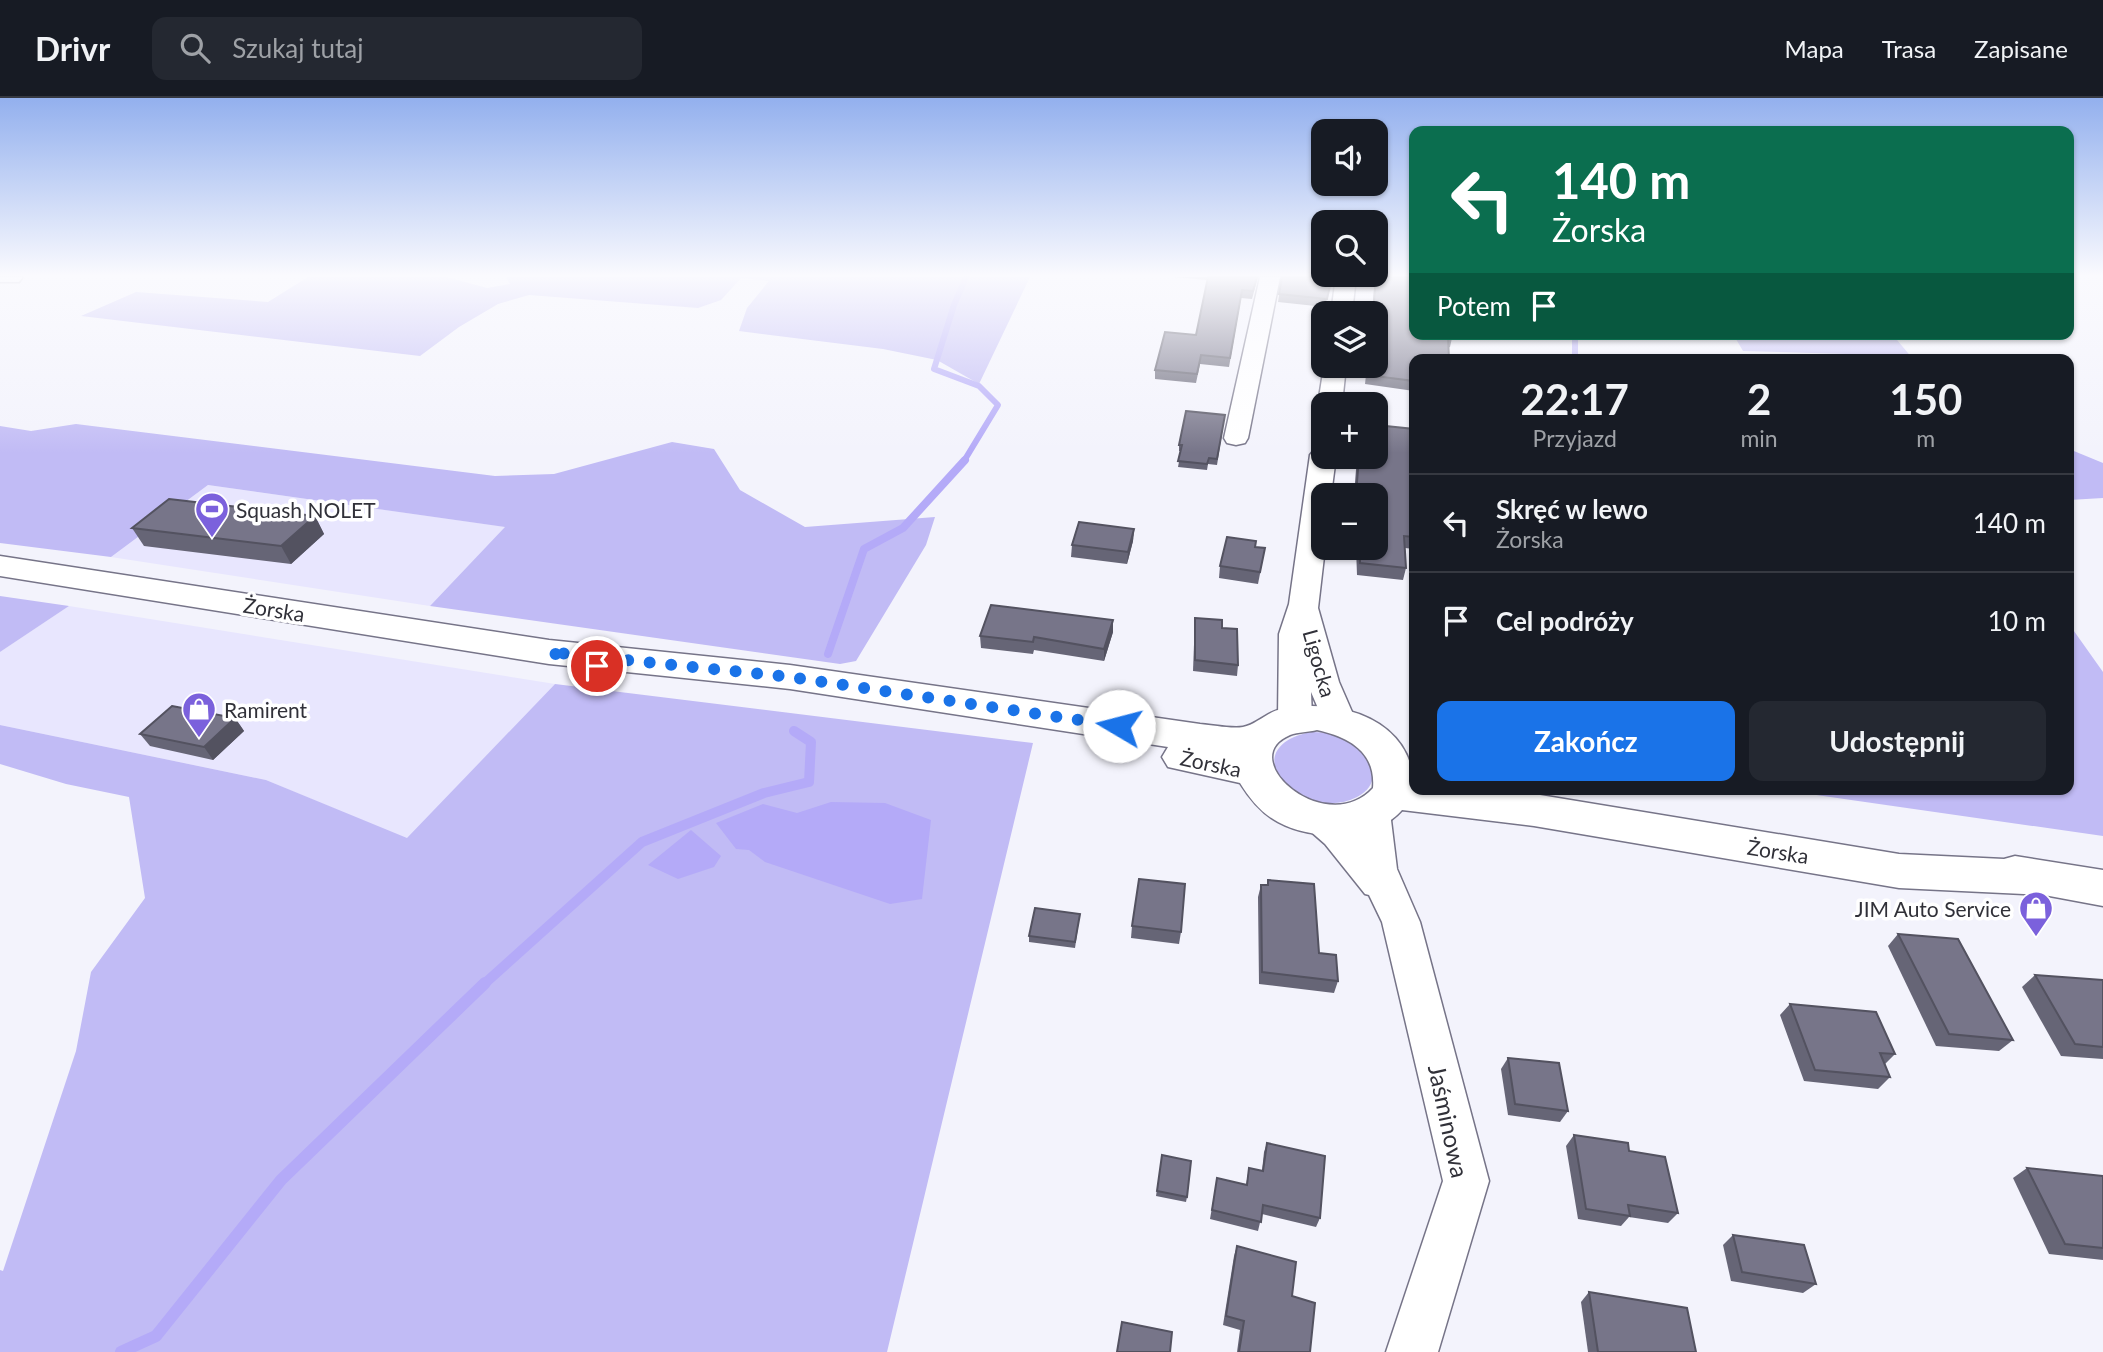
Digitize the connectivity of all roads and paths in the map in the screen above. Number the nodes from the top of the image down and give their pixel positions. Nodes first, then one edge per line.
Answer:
1 (1258, 336) edge
2 (1236, 438) dead end
3 (1321, 469) edge
4 (0, 566) edge
5 (1304, 604) junction
6 (1295, 718) junction
7 (1339, 721) junction
8 (1254, 757) junction
9 (1392, 784) edge
10 (1452, 795) edge
11 (1554, 795) edge
12 (1322, 820) junction
13 (2041, 879) junction
14 (2103, 888) edge
15 (1384, 890) junction
16 (1412, 1352) edge

1 - 2 street
3 - 5 street, Ligocka
4 - 8 main road, Żorska
5 - 6 street, Ligocka
5 - 7 street, Ligocka
6 - 7 main road
6 - 8 main road
7 - 9 main road
8 - 12 main road
9 - 12 main road
9 - 15 street, Jaśminowa
10 - 13 main road, Żorska
11 - 13 main road, Żorska
12 - 15 street, Jaśminowa
13 - 14 main road, Żorska
15 - 16 street, Jaśminowa

